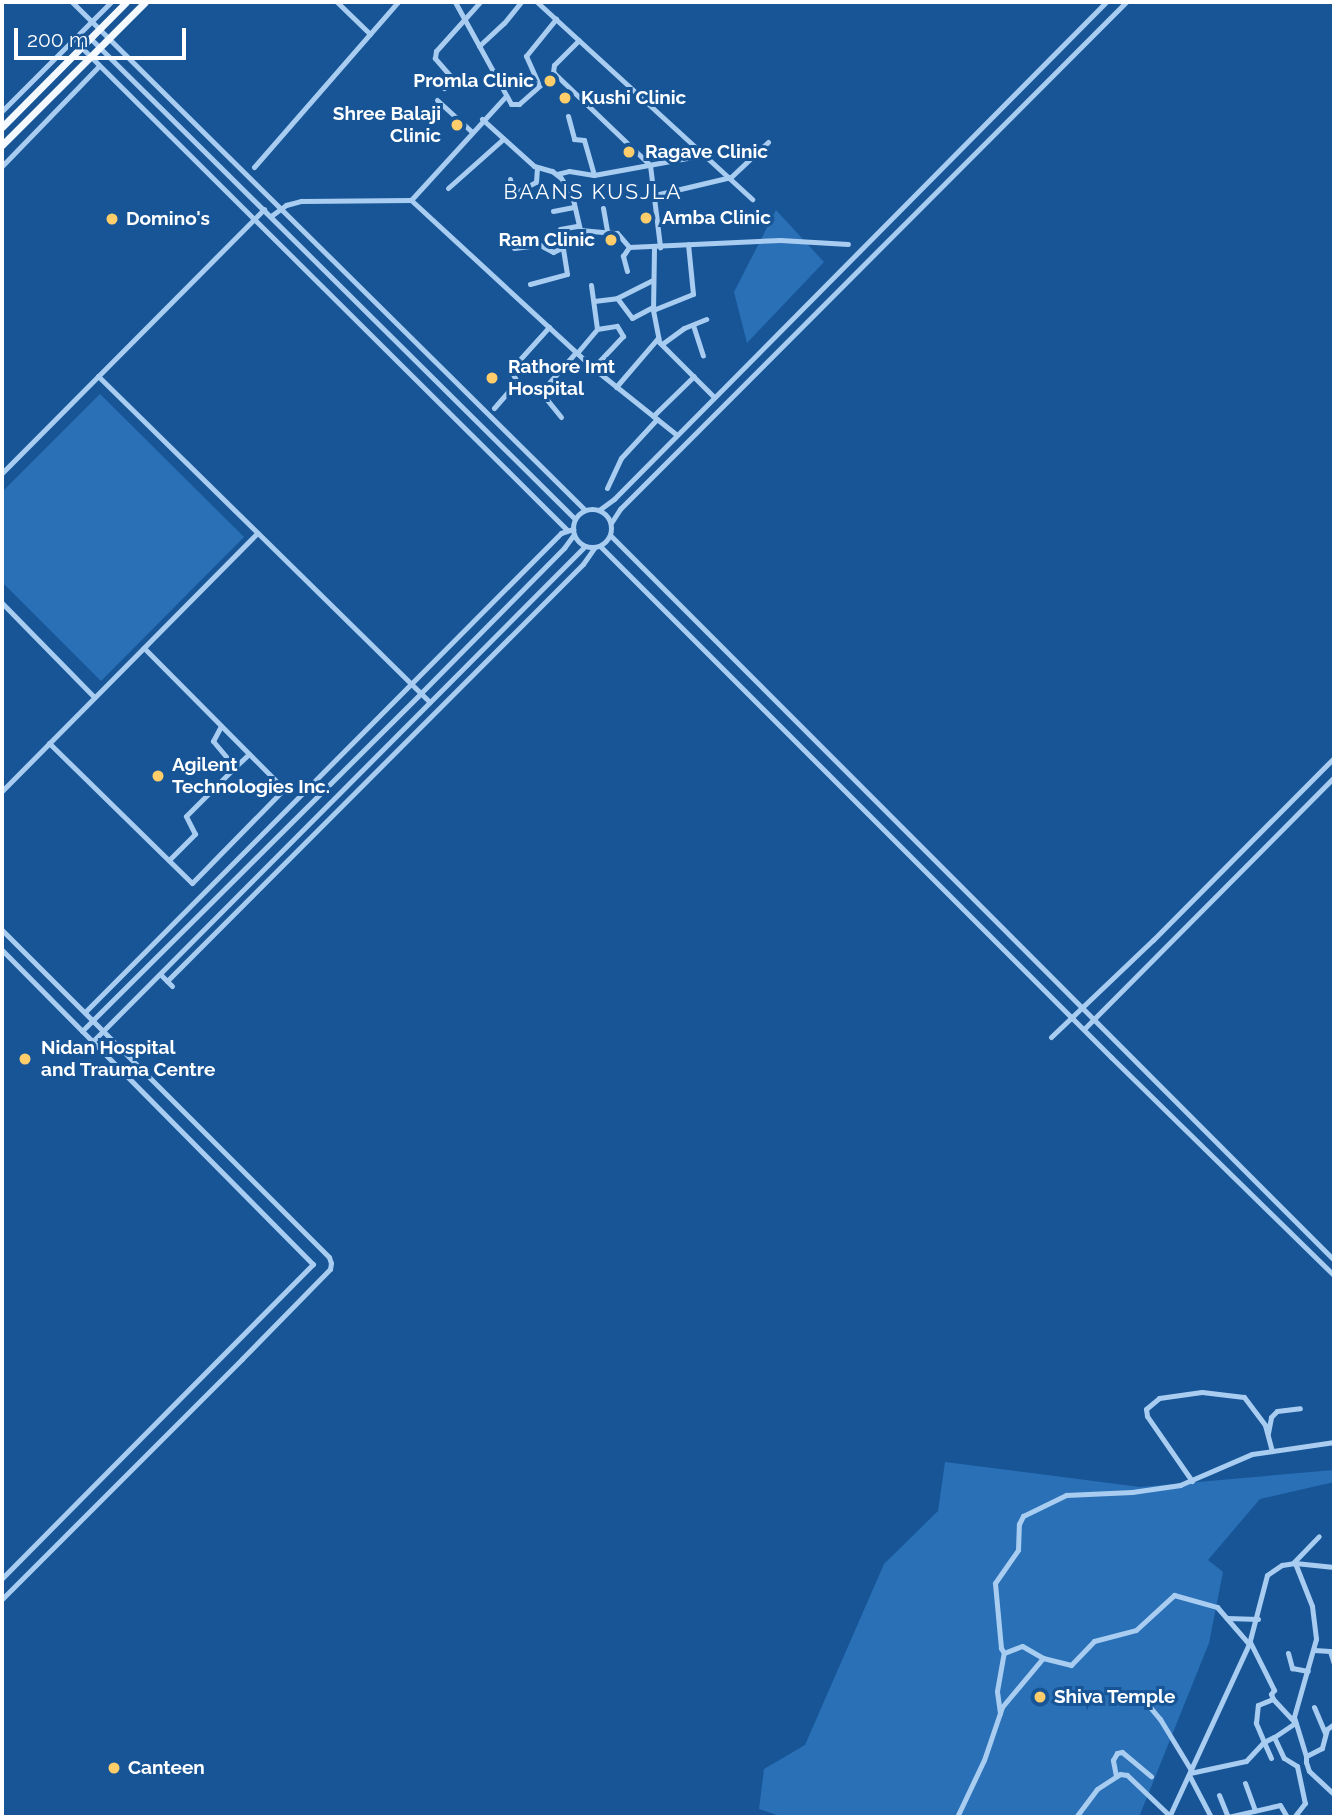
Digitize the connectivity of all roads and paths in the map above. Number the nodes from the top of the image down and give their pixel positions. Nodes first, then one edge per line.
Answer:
1 (72, 2) edge
2 (111, 2) edge
3 (126, 2) edge
4 (145, 2) edge
5 (337, 2) edge
6 (398, 2) edge
7 (455, 2) edge
8 (480, 2) edge
9 (521, 2) edge
10 (537, 2) edge
11 (1106, 2) edge
12 (1126, 2) edge
13 (463, 17) junction
14 (556, 19) junction
15 (92, 20) junction
16 (100, 28) junction
17 (370, 34) junction
18 (110, 37) junction
19 (90, 38) junction
20 (579, 40) junction
21 (479, 46) junction
22 (81, 47) junction
23 (99, 47) junction
24 (90, 57) junction
25 (99, 66) junction
26 (553, 72) junction
27 (538, 85) junction
28 (444, 88) dead end
29 (506, 96) junction
30 (437, 100) dead end
31 (2, 111) edge
32 (568, 116) dead end
33 (482, 119) junction
34 (2, 127) edge
35 (471, 131) junction
36 (503, 139) junction
37 (768, 142) dead end
38 (2, 145) edge
39 (692, 157) dead end
40 (650, 165) junction
41 (2, 166) edge
42 (254, 167) dead end
43 (537, 168) junction
44 (557, 174) junction
45 (594, 175) junction
46 (731, 177) junction
47 (510, 179) dead end
48 (447, 188) dead end
49 (655, 195) junction
50 (752, 199) dead end
51 (411, 200) junction
52 (574, 207) junction
53 (603, 208) dead end
54 (264, 209) junction
55 (280, 209) junction
56 (553, 211) dead end
57 (271, 216) junction
58 (254, 219) junction
59 (560, 229) dead end
60 (580, 229) junction
61 (607, 231) junction
62 (688, 244) junction
63 (848, 244) dead end
64 (514, 247) dead end
65 (629, 247) junction
66 (657, 247) junction
67 (563, 248) junction
68 (627, 271) dead end
69 (653, 280) junction
70 (530, 284) dead end
71 (591, 285) dead end
72 (617, 298) junction
73 (594, 301) junction
74 (653, 308) junction
75 (706, 319) dead end
76 (693, 325) junction
77 (549, 327) junction
78 (597, 329) junction
79 (658, 338) junction
80 (662, 344) junction
81 (576, 352) junction
82 (704, 355) dead end
83 (593, 368) junction
84 (738, 371) junction
85 (99, 376) junction
86 (694, 376) junction
87 (748, 381) junction
88 (616, 387) junction
89 (713, 396) junction
90 (494, 408) dead end
91 (561, 417) dead end
92 (655, 418) junction
93 (677, 435) junction
94 (2, 473) edge
95 (607, 488) dead end
96 (585, 510) junction
97 (599, 510) junction
98 (575, 519) junction
99 (611, 523) junction
100 (571, 530) junction
101 (257, 533) junction
102 (610, 535) junction
103 (585, 546) junction
104 (597, 547) junction
105 (2, 603) edge
106 (144, 648) junction
107 (411, 684) junction
108 (421, 693) junction
109 (94, 697) junction
110 (430, 702) junction
111 (221, 726) junction
112 (49, 743) junction
113 (249, 754) junction
114 (1334, 758) edge
115 (235, 767) junction
116 (1334, 777) edge
117 (2, 791) edge
118 (169, 860) junction
119 (204, 929) junction
120 (2, 930) edge
121 (212, 937) junction
122 (1153, 940) junction
123 (2, 950) edge
124 (1163, 950) junction
125 (160, 974) junction
126 (1084, 1007) junction
127 (85, 1012) junction
128 (1073, 1017) junction
129 (1095, 1018) junction
130 (94, 1021) junction
131 (104, 1030) junction
132 (1084, 1030) junction
133 (82, 1031) junction
134 (1051, 1037) dead end
135 (93, 1041) junction
136 (1334, 1260) edge
137 (313, 1264) junction
138 (330, 1269) junction
139 (1334, 1275) edge
140 (1300, 1408) dead end
141 (1268, 1437) junction
142 (1334, 1442) edge
143 (1272, 1451) junction
144 (1192, 1481) junction
145 (1319, 1536) dead end
146 (1294, 1563) junction
147 (1334, 1567) edge
148 (2, 1578) edge
149 (2, 1599) edge
150 (1227, 1618) junction
151 (1258, 1619) junction
152 (1250, 1643) junction
153 (1314, 1650) junction
154 (1332, 1650) edge
155 (1004, 1653) junction
156 (1288, 1654) dead end
157 (1043, 1658) junction
158 (1334, 1664) edge
159 (1308, 1671) junction
160 (1139, 1694) dead end
161 (1273, 1699) junction
162 (1314, 1707) dead end
163 (1000, 1713) junction
164 (1295, 1723) junction
165 (1334, 1724) edge
166 (1325, 1733) junction
167 (1275, 1737) junction
168 (1264, 1742) junction
169 (1271, 1758) dead end
170 (1306, 1759) junction
171 (1297, 1766) junction
172 (1309, 1771) junction
173 (1190, 1773) junction
174 (1116, 1776) junction
175 (1152, 1776) dead end
176 (1299, 1776) junction
177 (1245, 1783) dead end
178 (1333, 1789) edge
179 (1219, 1795) dead end
180 (1255, 1810) junction
181 (957, 1817) edge
182 (1076, 1817) edge
183 (1170, 1817) edge
184 (1211, 1817) edge
185 (1228, 1817) edge
186 (1287, 1817) edge
187 (1294, 1817) edge

1 - 15 street
2 - 15 street
3 - 16 main road
4 - 18 main road
5 - 17 street
6 - 17 street
7 - 13 street
8 - 13 street
9 - 21 street
10 - 14 street
11 - 84 street
12 - 87 street
13 - 21 street
13 - 28 street
14 - 20 street
14 - 27 street
15 - 16 street
15 - 31 street
16 - 18 street
16 - 19 main road
17 - 42 street
18 - 23 main road
18 - 55 street
19 - 22 main road
19 - 23 street
20 - 26 street
20 - 46 street
21 - 29 street
22 - 24 street
22 - 34 main road
23 - 24 main road
23 - 54 street
24 - 25 street
24 - 38 main road
25 - 41 street
25 - 58 street
26 - 27 street
26 - 40 street
27 - 29 street
29 - 33 street
30 - 35 street
32 - 45 street
33 - 35 street
33 - 36 street
35 - 51 street
36 - 43 street
36 - 48 street
37 - 46 street
39 - 40 street
40 - 45 street
40 - 49 street
43 - 44 street
43 - 47 street
44 - 45 street
44 - 52 street
46 - 49 street
46 - 50 street
49 - 66 street
51 - 55 street
51 - 77 street
52 - 56 street
52 - 60 street
53 - 61 street
54 - 57 street
54 - 58 street
55 - 57 street
55 - 96 street
57 - 98 street
58 - 85 street
58 - 100 street
59 - 60 street
60 - 61 street
60 - 67 street
61 - 65 street
62 - 63 street
62 - 66 street
62 - 74 street
64 - 67 street
65 - 66 street
65 - 68 street
66 - 69 street
67 - 70 street
69 - 72 street
69 - 74 street
71 - 73 street
72 - 73 street
72 - 74 street
73 - 78 street
74 - 79 street
75 - 76 street
76 - 80 street
76 - 82 street
77 - 81 street
77 - 90 street
78 - 81 street
78 - 83 street
79 - 80 street
79 - 88 street
80 - 86 street
81 - 83 street
81 - 91 street
83 - 88 street
84 - 87 street
84 - 89 street
85 - 94 street
85 - 101 street
86 - 89 street
86 - 92 street
87 - 99 street
88 - 92 street
89 - 93 street
92 - 93 street
92 - 95 street
93 - 97 street
96 - 97 street
96 - 98 street
97 - 99 street
98 - 100 street
99 - 102 street
100 - 103 street
100 - 107 street
100 - 108 street
101 - 106 street
101 - 107 street
102 - 104 street
102 - 126 street
103 - 104 street
103 - 110 street
104 - 121 street
104 - 128 street
105 - 109 street
106 - 109 street
106 - 111 street
107 - 108 street
107 - 127 street
108 - 110 street
108 - 130 street
109 - 112 street
110 - 119 street
111 - 113 street
111 - 115 street
112 - 117 street
112 - 118 street
113 - 115 street
113 - 118 street
114 - 122 street
115 - 118 street
116 - 124 street
119 - 121 street
119 - 125 street
120 - 127 street
121 - 125 street
122 - 124 street
122 - 126 street
123 - 133 street
124 - 129 street
125 - 131 street
126 - 128 street
126 - 129 street
127 - 130 street
128 - 132 street
128 - 134 street
129 - 132 street
129 - 136 street
130 - 131 street
130 - 133 street
131 - 135 street
131 - 138 street
132 - 139 street
133 - 135 street
135 - 137 street
137 - 138 street
137 - 148 street
138 - 149 street
140 - 141 street
141 - 143 street
141 - 144 street
142 - 143 street
143 - 144 street
144 - 155 street
145 - 146 street
146 - 147 street
146 - 151 street
146 - 153 street
150 - 151 street
150 - 152 street
150 - 157 street
151 - 152 street
152 - 161 street
152 - 173 street
153 - 154 street
153 - 159 street
154 - 158 street
155 - 157 street
155 - 163 street
156 - 159 street
157 - 163 street
159 - 164 street
160 - 173 street
161 - 164 street
161 - 168 street
162 - 166 street
163 - 181 street
164 - 167 street
164 - 170 street
165 - 166 street
166 - 170 street
167 - 168 street
167 - 171 street
168 - 169 street
168 - 173 street
170 - 171 street
170 - 172 street
171 - 176 street
172 - 176 street
172 - 178 street
173 - 183 street
173 - 184 street
174 - 175 street
174 - 182 street
174 - 183 street
176 - 187 street
177 - 180 street
179 - 185 street
180 - 185 street
180 - 186 street

